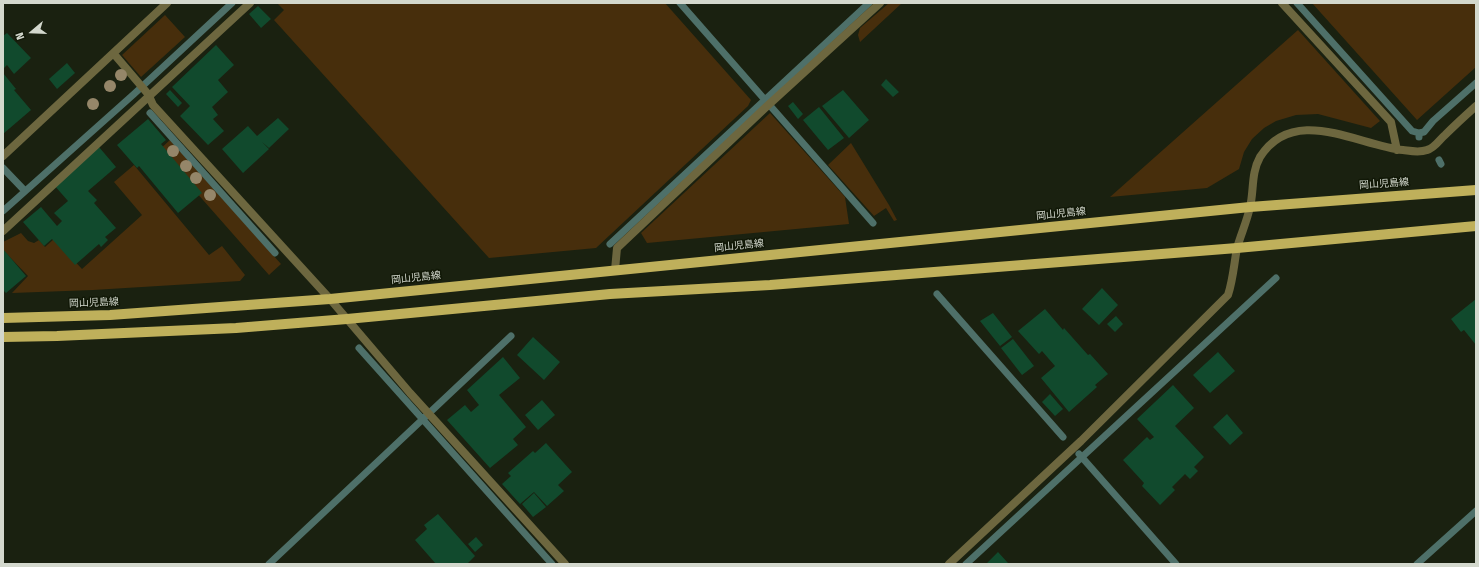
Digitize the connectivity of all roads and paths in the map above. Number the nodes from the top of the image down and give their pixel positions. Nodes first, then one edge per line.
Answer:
1 (167, 3) edge
2 (250, 3) edge
3 (880, 3) edge
4 (1282, 3) edge
5 (114, 54) junction
6 (149, 95) junction
7 (1476, 106) edge
8 (1397, 150) junction
9 (4, 155) edge
10 (1476, 190) edge
11 (1250, 207) junction
12 (1476, 226) edge
13 (3, 231) edge
14 (1237, 248) junction
15 (615, 270) junction
16 (330, 298) junction
17 (3, 318) edge
18 (347, 319) junction
19 (3, 337) edge
20 (565, 564) edge
21 (949, 564) edge

1 - 5 street
2 - 6 street
3 - 15 street
4 - 8 street
5 - 6 street
5 - 9 street
6 - 13 street
6 - 16 street
7 - 8 street
8 - 11 street
10 - 11 main road, 岡山児島線
11 - 14 street
11 - 15 main road, 岡山児島線
12 - 14 main road
14 - 18 main road
14 - 21 street
15 - 16 main road, 岡山児島線
16 - 17 main road, 岡山児島線
16 - 18 street
18 - 19 main road
18 - 20 street

